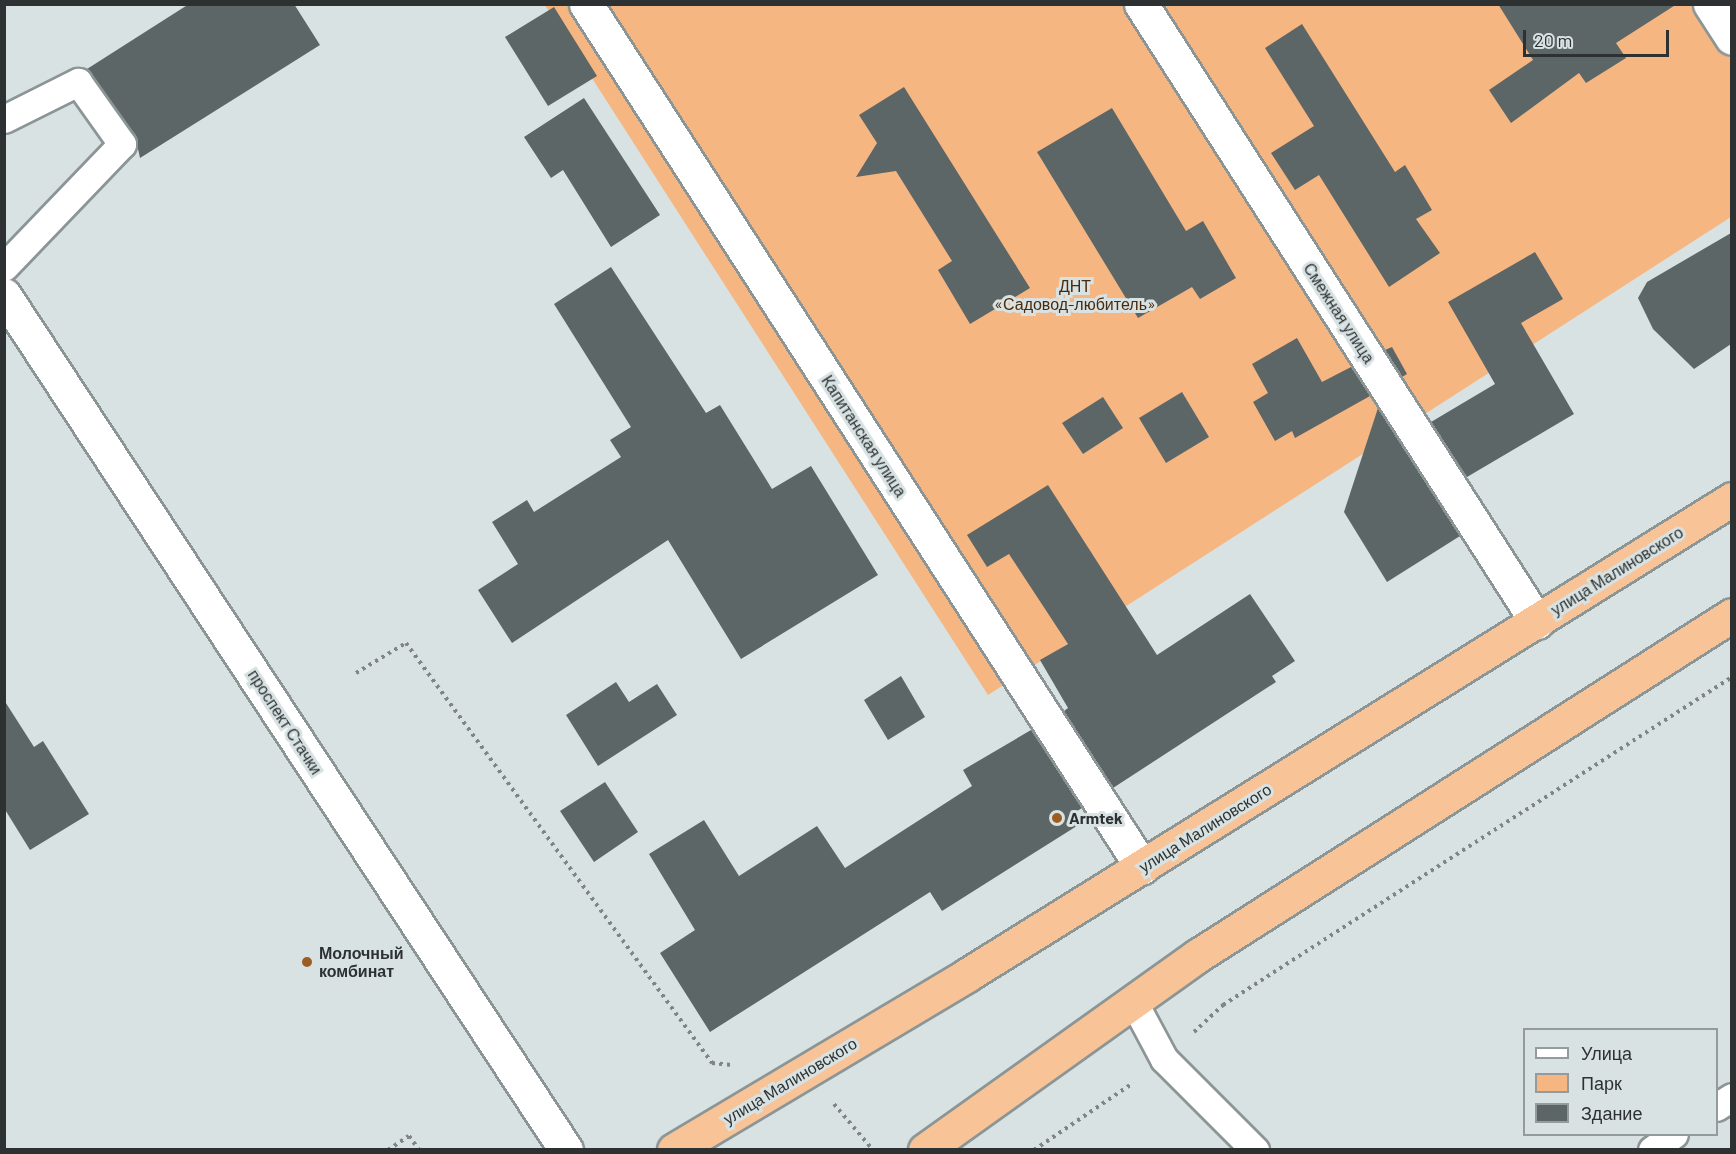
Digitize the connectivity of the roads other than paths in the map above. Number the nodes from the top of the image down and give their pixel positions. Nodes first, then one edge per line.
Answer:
1 (586, 4) edge
2 (1141, 4) edge
3 (1710, 4) edge
4 (1731, 38) edge
5 (4, 119) edge
6 (4, 267) edge
7 (4, 295) edge
8 (1731, 499) edge
9 (1731, 615) edge
10 (1537, 622) junction
11 (1142, 867) junction
12 (1134, 1001) junction
13 (1731, 1097) edge
14 (1718, 1106) edge
15 (1671, 1136) edge
16 (566, 1149) edge
17 (674, 1149) edge
18 (926, 1149) edge
19 (1255, 1149) edge
20 (1652, 1149) edge

1 - 11 street, Капитанская улица
2 - 10 street, Смежная улица
3 - 4 street
5 - 6 lane
7 - 16 street, проспект Стачки
8 - 10 highway, улица Малиновского
9 - 12 highway
10 - 11 highway, улица Малиновского
11 - 17 highway, улица Малиновского
12 - 18 highway
12 - 19 lane
13 - 14 lane
15 - 20 lane

